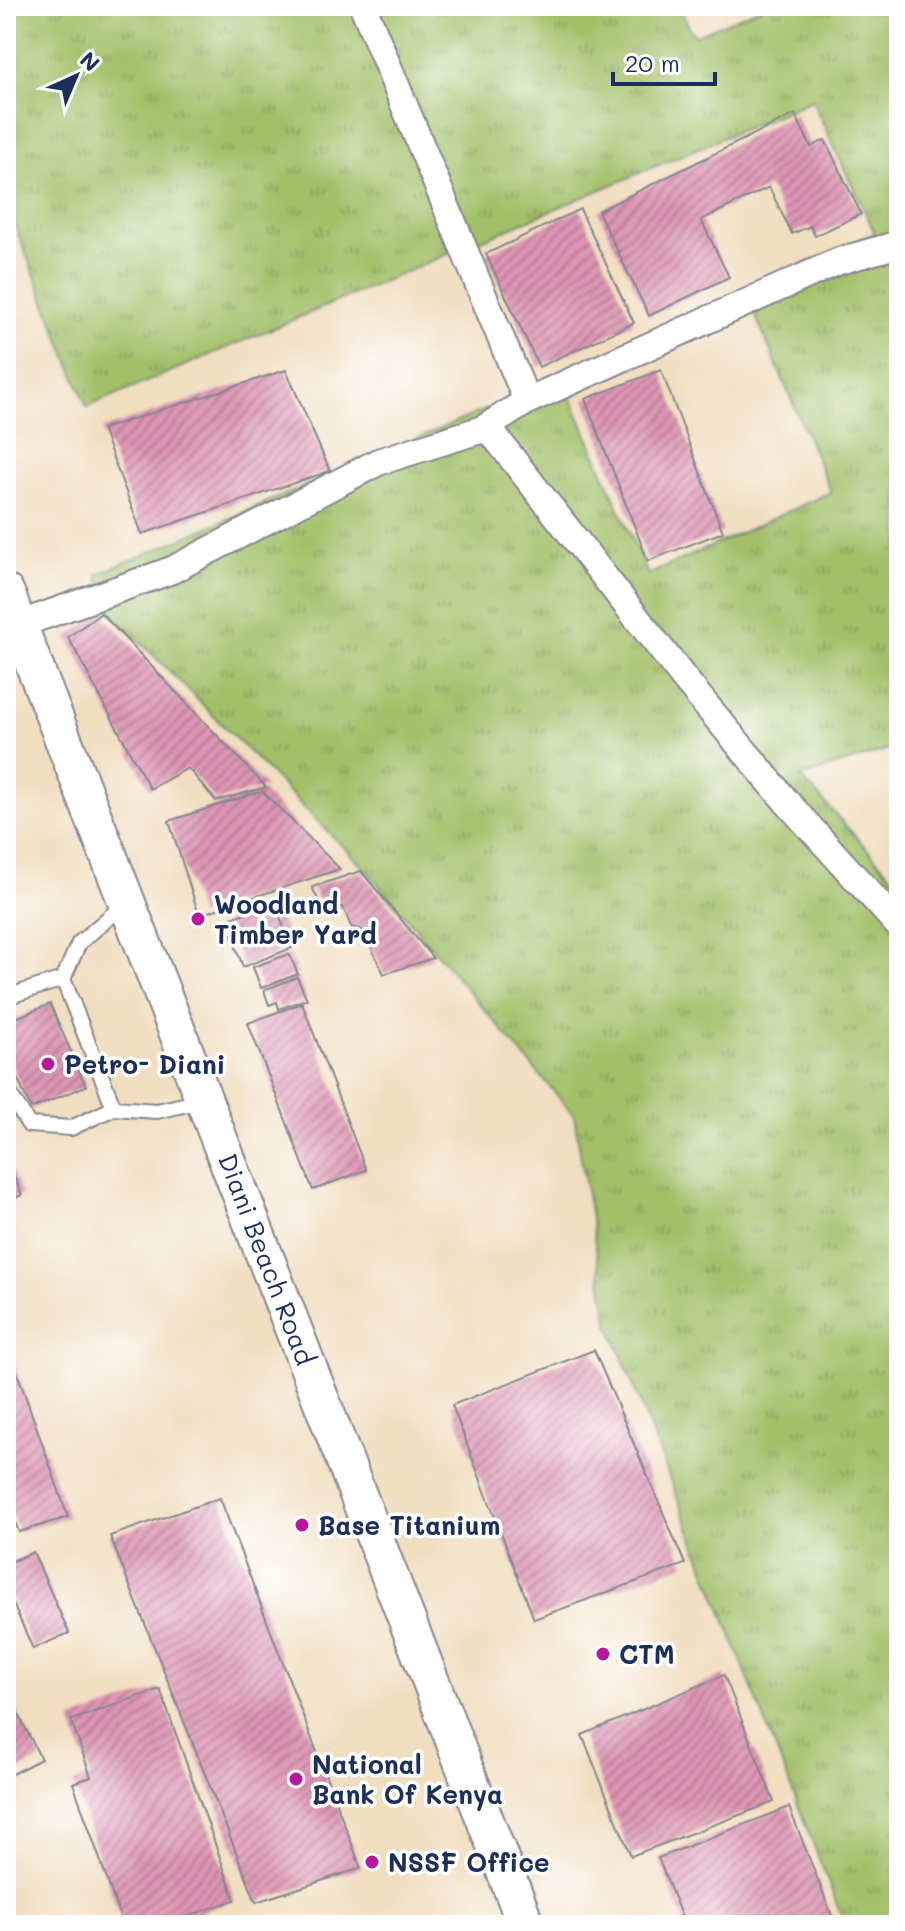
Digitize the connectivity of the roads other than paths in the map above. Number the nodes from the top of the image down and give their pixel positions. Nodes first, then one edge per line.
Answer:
1 (363, 6) edge
2 (899, 244) edge
3 (527, 401) junction
4 (483, 429) junction
5 (12, 609) edge
6 (126, 903) junction
7 (899, 926) edge
8 (63, 979) junction
9 (6, 997) edge
10 (6, 1088) edge
11 (205, 1100) junction
12 (114, 1108) junction
13 (526, 1925) edge

1 - 3 street
2 - 3 street
3 - 4 street
4 - 5 street
4 - 7 street
5 - 6 main road, Diani Beach Road
6 - 8 lane
6 - 11 main road, Diani Beach Road
8 - 9 lane
8 - 12 lane
10 - 12 lane
11 - 12 lane
11 - 13 main road, Diani Beach Road

